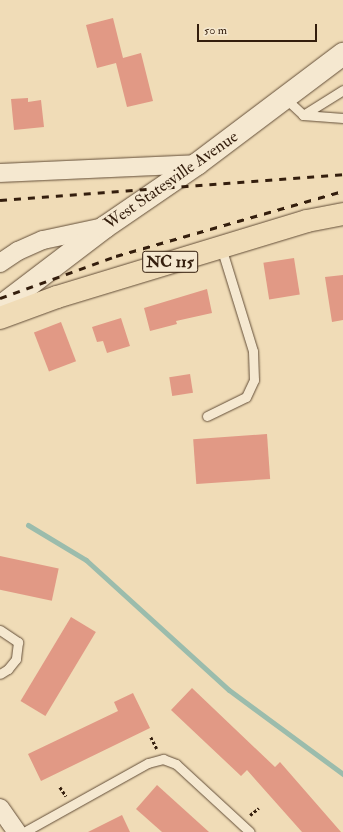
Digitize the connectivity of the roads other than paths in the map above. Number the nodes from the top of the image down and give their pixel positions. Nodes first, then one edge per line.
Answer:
1 (343, 54) edge
2 (343, 90) edge
3 (285, 98) junction
4 (302, 115) junction
5 (343, 118) edge
6 (197, 164) junction
7 (0, 174) edge
8 (343, 214) edge
9 (105, 227) junction
10 (221, 247) junction
11 (0, 263) edge
12 (0, 307) edge
13 (0, 318) edge
14 (207, 416) dead end
15 (0, 630) edge
16 (0, 674) edge
17 (0, 808) edge
18 (17, 832) edge
19 (24, 832) edge
20 (250, 832) edge

1 - 3 street, West Statesville Avenue
2 - 4 lane
3 - 4 lane
3 - 6 street, West Statesville Avenue
4 - 5 lane
6 - 7 street
6 - 9 street, West Statesville Avenue
8 - 10 main road, NC 115
9 - 11 street
9 - 12 street, West Statesville Avenue
10 - 13 main road, NC 115
10 - 14 lane
15 - 16 lane
17 - 18 street
19 - 20 lane

